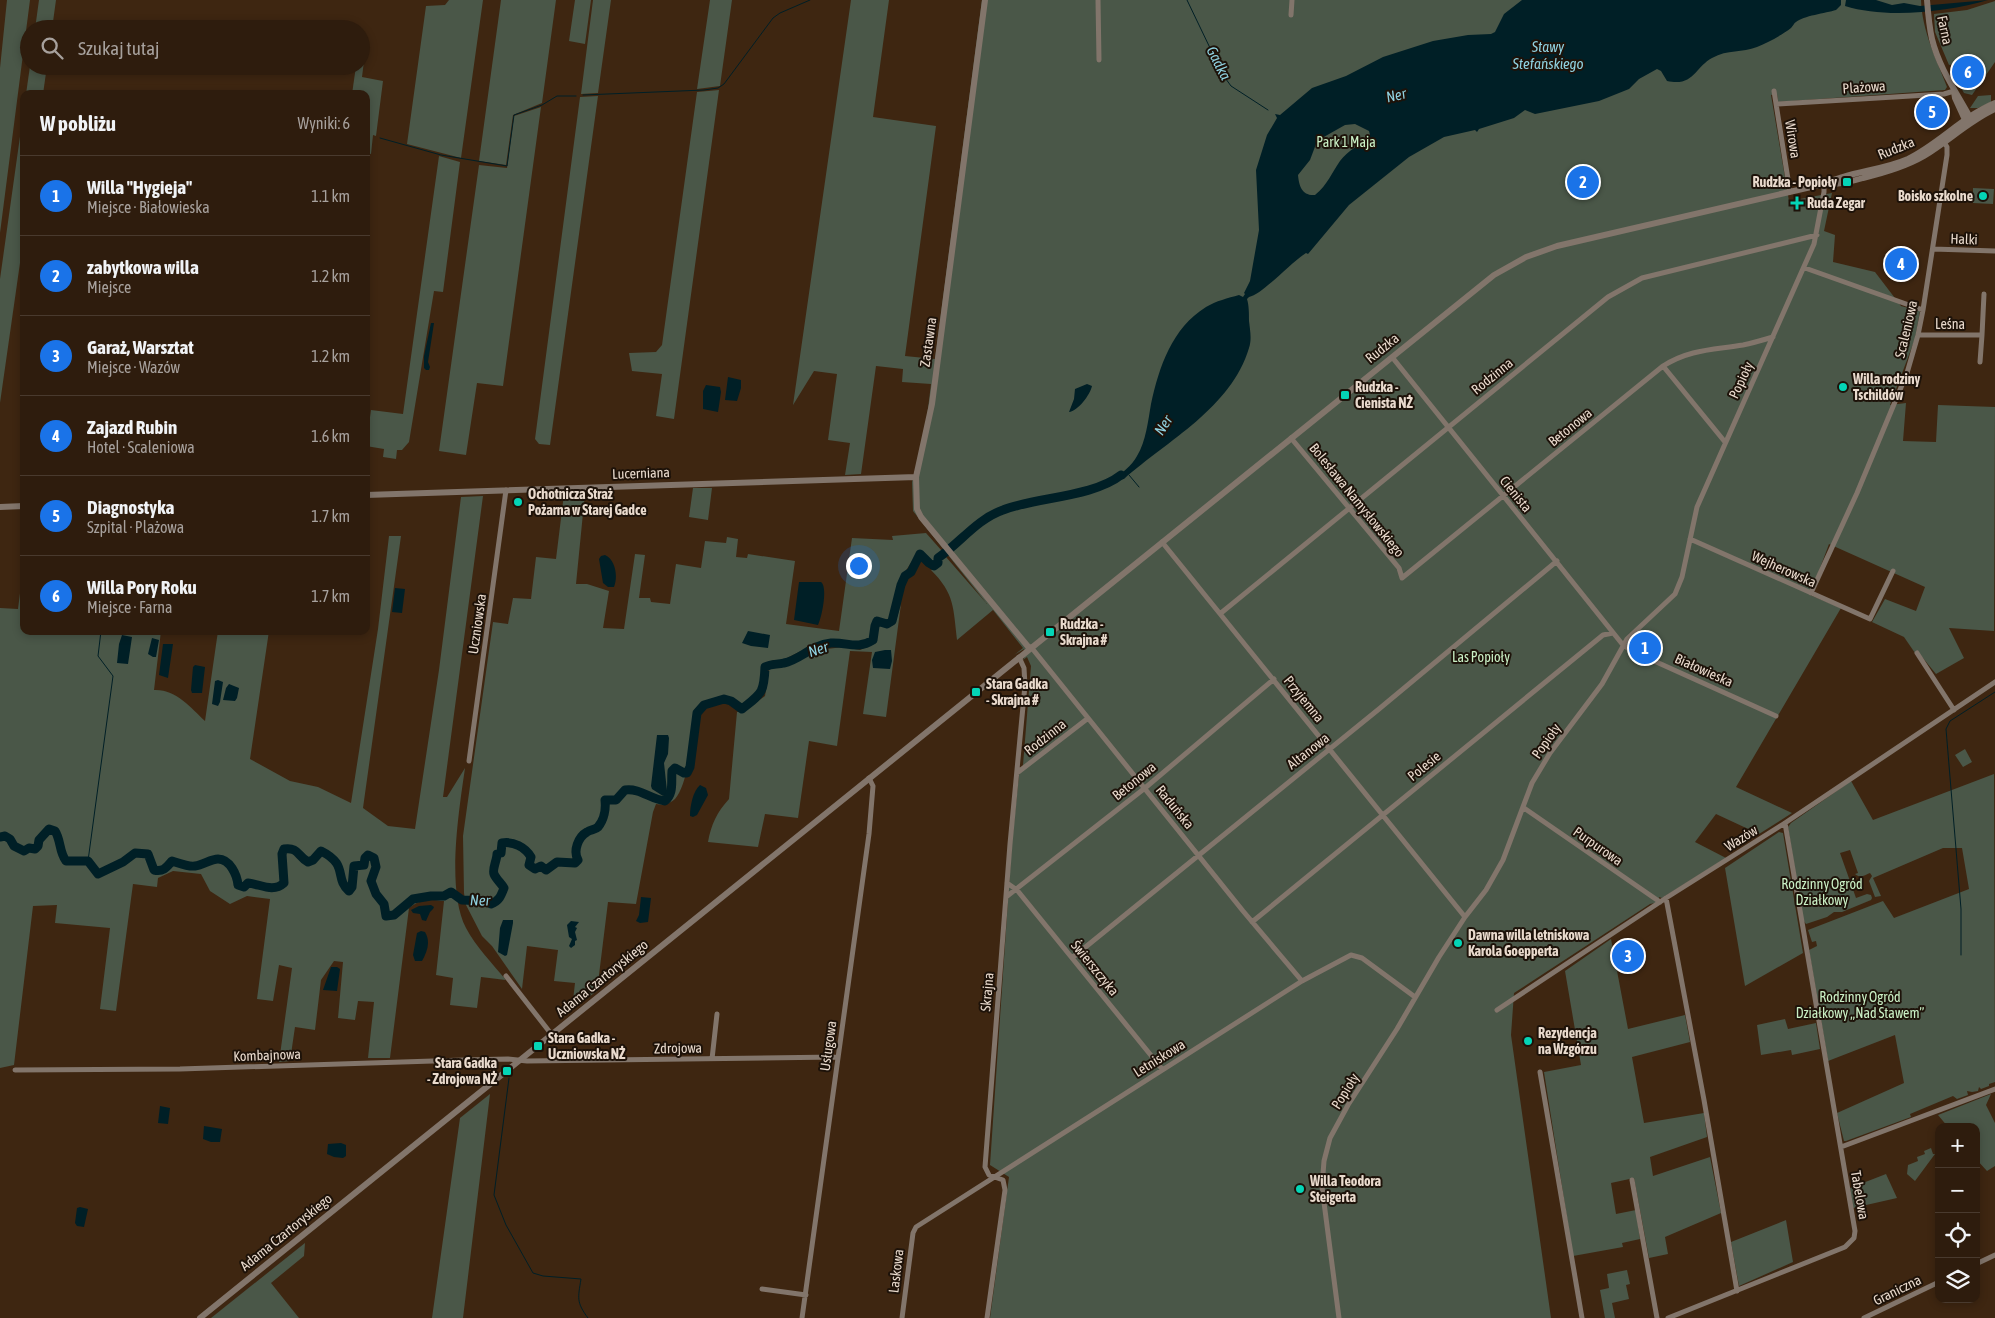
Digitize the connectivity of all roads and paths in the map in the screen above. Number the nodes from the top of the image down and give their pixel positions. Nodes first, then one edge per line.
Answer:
1 (984, 0) edge
2 (1098, 0) edge
3 (1292, 0) edge
4 (1928, 1) edge
5 (1291, 15) dead end
6 (1099, 60) dead end
7 (1774, 91) dead end
8 (1954, 91) junction
9 (1995, 103) edge
10 (1776, 104) junction
11 (1995, 109) edge
12 (1968, 121) junction
13 (1944, 142) junction
14 (1824, 184) junction
15 (1790, 192) junction
16 (1817, 235) junction
17 (1933, 249) junction
18 (1995, 251) edge
19 (1805, 268) junction
20 (1984, 294) dead end
21 (1923, 310) junction
22 (1918, 334) junction
23 (1982, 335) junction
24 (1773, 337) junction
25 (1392, 357) junction
26 (1980, 362) dead end
27 (1663, 366) junction
28 (1448, 427) junction
29 (1291, 438) junction
30 (1725, 442) junction
31 (916, 477) junction
32 (506, 490) junction
33 (370, 495) edge
34 (1503, 496) junction
35 (20, 506) edge
36 (0, 507) edge
37 (1349, 508) junction
38 (1690, 538) junction
39 (1162, 542) junction
40 (1557, 561) junction
41 (1893, 571) dead end
42 (1402, 578) joint
43 (1811, 593) junction
44 (1221, 612) junction
45 (1613, 633) junction
46 (1623, 645) junction
47 (1030, 648) junction
48 (1917, 653) dead end
49 (1019, 657) junction
50 (1274, 679) junction
51 (1995, 682) edge
52 (1954, 710) junction
53 (1776, 716) dead end
54 (1087, 719) junction
55 (1330, 749) junction
56 (469, 761) dead end
57 (1017, 773) junction
58 (869, 778) junction
59 (1145, 788) junction
60 (1524, 808) junction
61 (1382, 815) junction
62 (1785, 823) junction
63 (1199, 855) junction
64 (1007, 883) junction
65 (1017, 890) junction
66 (1006, 897) junction
67 (1666, 898) junction
68 (1660, 902) junction
69 (1464, 917) junction
70 (1252, 922) junction
71 (1072, 958) junction
72 (506, 976) dead end
73 (1302, 981) junction
74 (1415, 997) junction
75 (1497, 1010) dead end
76 (718, 1014) dead end
77 (552, 1034) junction
78 (837, 1057) junction
79 (712, 1059) junction
80 (519, 1060) junction
81 (1162, 1069) junction
82 (16, 1070) dead end
83 (1540, 1072) dead end
84 (1995, 1089) edge
85 (1841, 1147) junction
86 (995, 1176) junction
87 (1632, 1180) dead end
88 (916, 1227) joint
89 (1995, 1255) edge
90 (1980, 1262) edge
91 (1935, 1284) edge
92 (762, 1289) dead end
93 (1736, 1291) junction
94 (806, 1295) junction
95 (200, 1318) edge
96 (802, 1318) edge
97 (902, 1318) edge
98 (987, 1318) edge
99 (1339, 1318) edge
100 (1582, 1318) edge
101 (1657, 1318) edge
102 (1668, 1318) edge
103 (1864, 1318) edge

1 - 31 street, Zastawna
2 - 6 street
3 - 5 street
4 - 8 street, Farna
7 - 10 street, Wirowa
8 - 10 street, Plażowa
8 - 12 street, Farna
9 - 12 street, Rudzka
10 - 15 street, Wirowa
11 - 12 street, Rudzka
12 - 13 street, Rudzka
12 - 14 street, Rudzka
13 - 14 street, Rudzka
13 - 17 street, Scaleniowa
14 - 15 street, Rudzka
14 - 16 street, Popioły
15 - 25 street, Rudzka
16 - 19 street, Popioły
16 - 28 street, Rodzinna
17 - 18 street, Halki
17 - 21 street, Scaleniowa
19 - 21 street
19 - 24 street, Popioły
20 - 23 street, Leśna
21 - 22 street, Scaleniowa
22 - 23 street, Leśna
22 - 43 street, Scaleniowa
23 - 26 street, Leśna
24 - 27 street, Betonowa
24 - 30 street, Popioły
25 - 28 street, Cienista
25 - 29 street, Rudzka
27 - 30 street
27 - 34 street, Betonowa
28 - 34 street, Cienista
28 - 37 street, Rodzinna
29 - 37 street, Bolesława Namysłowskiego
29 - 39 street, Rudzka
30 - 38 street, Popioły
31 - 32 street, Lucerniana
31 - 47 street, Zastawna
32 - 33 street, Lucerniana
32 - 56 street, Uczniowska
34 - 40 street, Cienista
34 - 42 street, Betonowa
35 - 36 street
37 - 42 street, Bolesława Namysłowskiego
37 - 44 street, Rodzinna
38 - 43 street, Wejherowska
38 - 46 street, Popioły
39 - 44 street, Przyjemna
39 - 47 street, Rudzka
40 - 45 street, Cienista
40 - 55 street, Altanowa
41 - 43 street, Wejherowska
44 - 50 street, Przyjemna
45 - 46 street, Cienista
45 - 61 street, Polesie
46 - 53 street, Białowieska
46 - 60 street, Popioły
47 - 49 street, Rudzka
47 - 54 street, Raduńska
48 - 52 street
49 - 57 street, Skrajna
49 - 58 street, Adama Czartoryskiego
50 - 55 street, Przyjemna
50 - 59 street, Betonowa
51 - 52 street, Wazów
52 - 62 street, Wazów
54 - 57 street, Rodzinna
54 - 59 street, Raduńska
55 - 61 street, Przyjemna
55 - 63 street, Altanowa
57 - 64 street, Skrajna
58 - 77 street, Adama Czartoryskiego
58 - 78 street, Usługowa
59 - 63 street, Raduńska
59 - 65 street, Betonowa
60 - 68 street, Purpurowa
60 - 69 street, Popioły
61 - 69 street, Przyjemna
61 - 70 street, Polesie
62 - 67 street, Wazów
62 - 85 street
63 - 70 street, Raduńska
63 - 71 street, Altanowa
64 - 65 street, Świerszczyka
64 - 66 street, Skrajna
65 - 66 street, Betonowa
65 - 71 street, Świerszczyka
66 - 86 street, Skrajna
67 - 68 street, Wazów
67 - 93 street
68 - 75 street, Wazów
69 - 74 street, Popioły
70 - 73 street, Raduńska
71 - 81 street, Świerszczyka
72 - 77 street
73 - 74 street, Letniskowa
73 - 81 street, Letniskowa
74 - 99 street, Popioły
76 - 79 street
77 - 80 street, Adama Czartoryskiego
78 - 79 street, Zdrojowa
78 - 94 street, Usługowa
79 - 80 street, Zdrojowa
80 - 82 street, Kombajnowa
80 - 95 street, Adama Czartoryskiego
81 - 86 street, Letniskowa
83 - 100 street
84 - 85 street
85 - 93 street, Tabelowa
86 - 88 street, Letniskowa
86 - 98 street, Skrajna
87 - 101 street
88 - 97 street, Laskowa
89 - 90 street
91 - 103 street, Graniczna
92 - 94 street
93 - 102 street, Tabelowa
94 - 96 street, Usługowa

